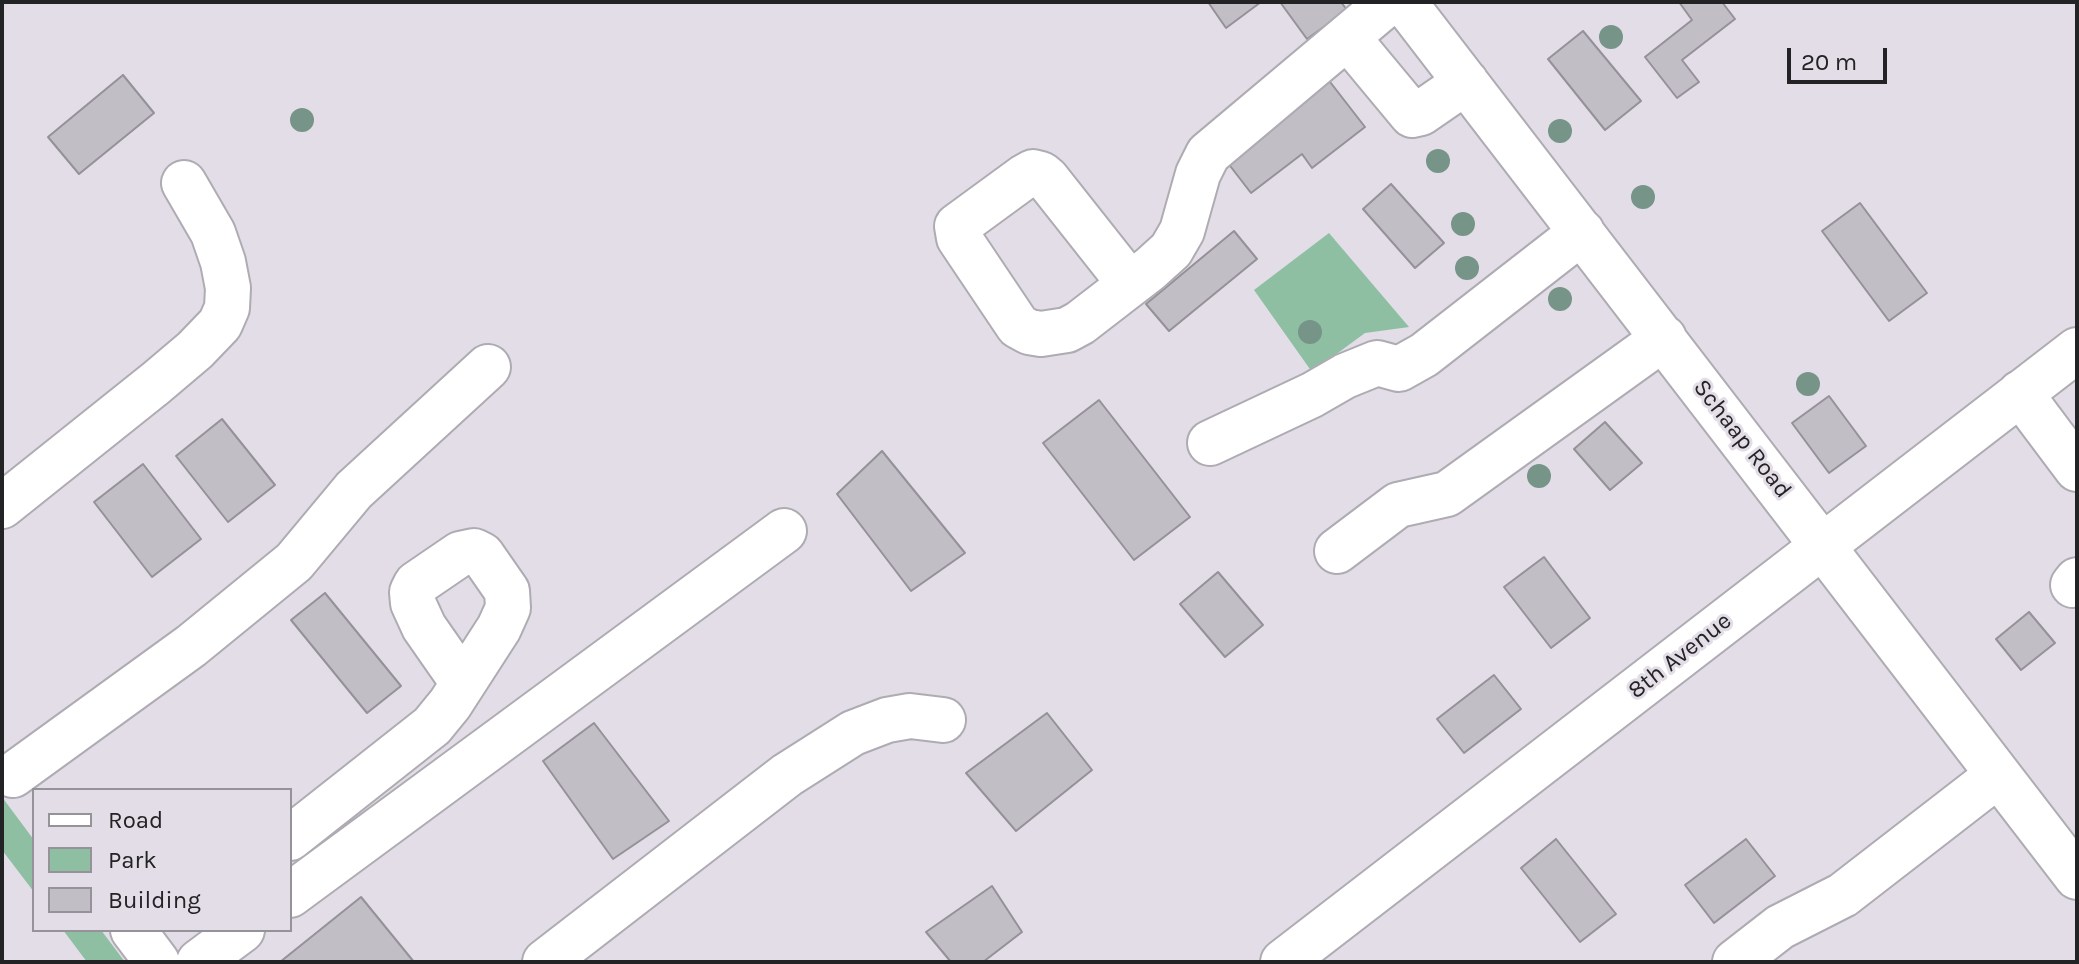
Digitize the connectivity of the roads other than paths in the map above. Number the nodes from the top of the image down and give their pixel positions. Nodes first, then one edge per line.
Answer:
1 (1389, 2) edge
2 (1404, 2) edge
3 (1348, 38) junction
4 (1466, 82) junction
5 (184, 183) dead end
6 (1582, 232) junction
7 (1130, 284) dead end
8 (1664, 338) junction
9 (2077, 350) edge
10 (488, 367) dead end
11 (2020, 393) junction
12 (1210, 443) dead end
13 (2077, 469) edge
14 (2, 506) edge
15 (784, 531) dead end
16 (1824, 545) junction
17 (1337, 551) dead end
18 (463, 683) dead end
19 (943, 720) dead end
20 (1998, 775) junction
21 (16, 779) edge
22 (292, 836) edge
23 (2077, 877) edge
24 (292, 894) edge
25 (239, 932) edge
26 (1293, 959) edge
27 (199, 962) edge
28 (545, 962) edge
29 (1735, 962) edge

1 - 3 street
2 - 4 street, Schaap Road
3 - 4 street
3 - 7 street
4 - 6 street, Schaap Road
5 - 14 street
6 - 8 street, Schaap Road
6 - 12 street
8 - 16 street, Schaap Road
8 - 17 street
9 - 11 street, 8th Avenue
10 - 21 street
11 - 13 street
11 - 16 street, 8th Avenue
15 - 24 street
16 - 20 street, Schaap Road
16 - 26 street, 8th Avenue
18 - 22 street
19 - 28 street
20 - 23 street, Schaap Road
20 - 29 street
25 - 27 street

